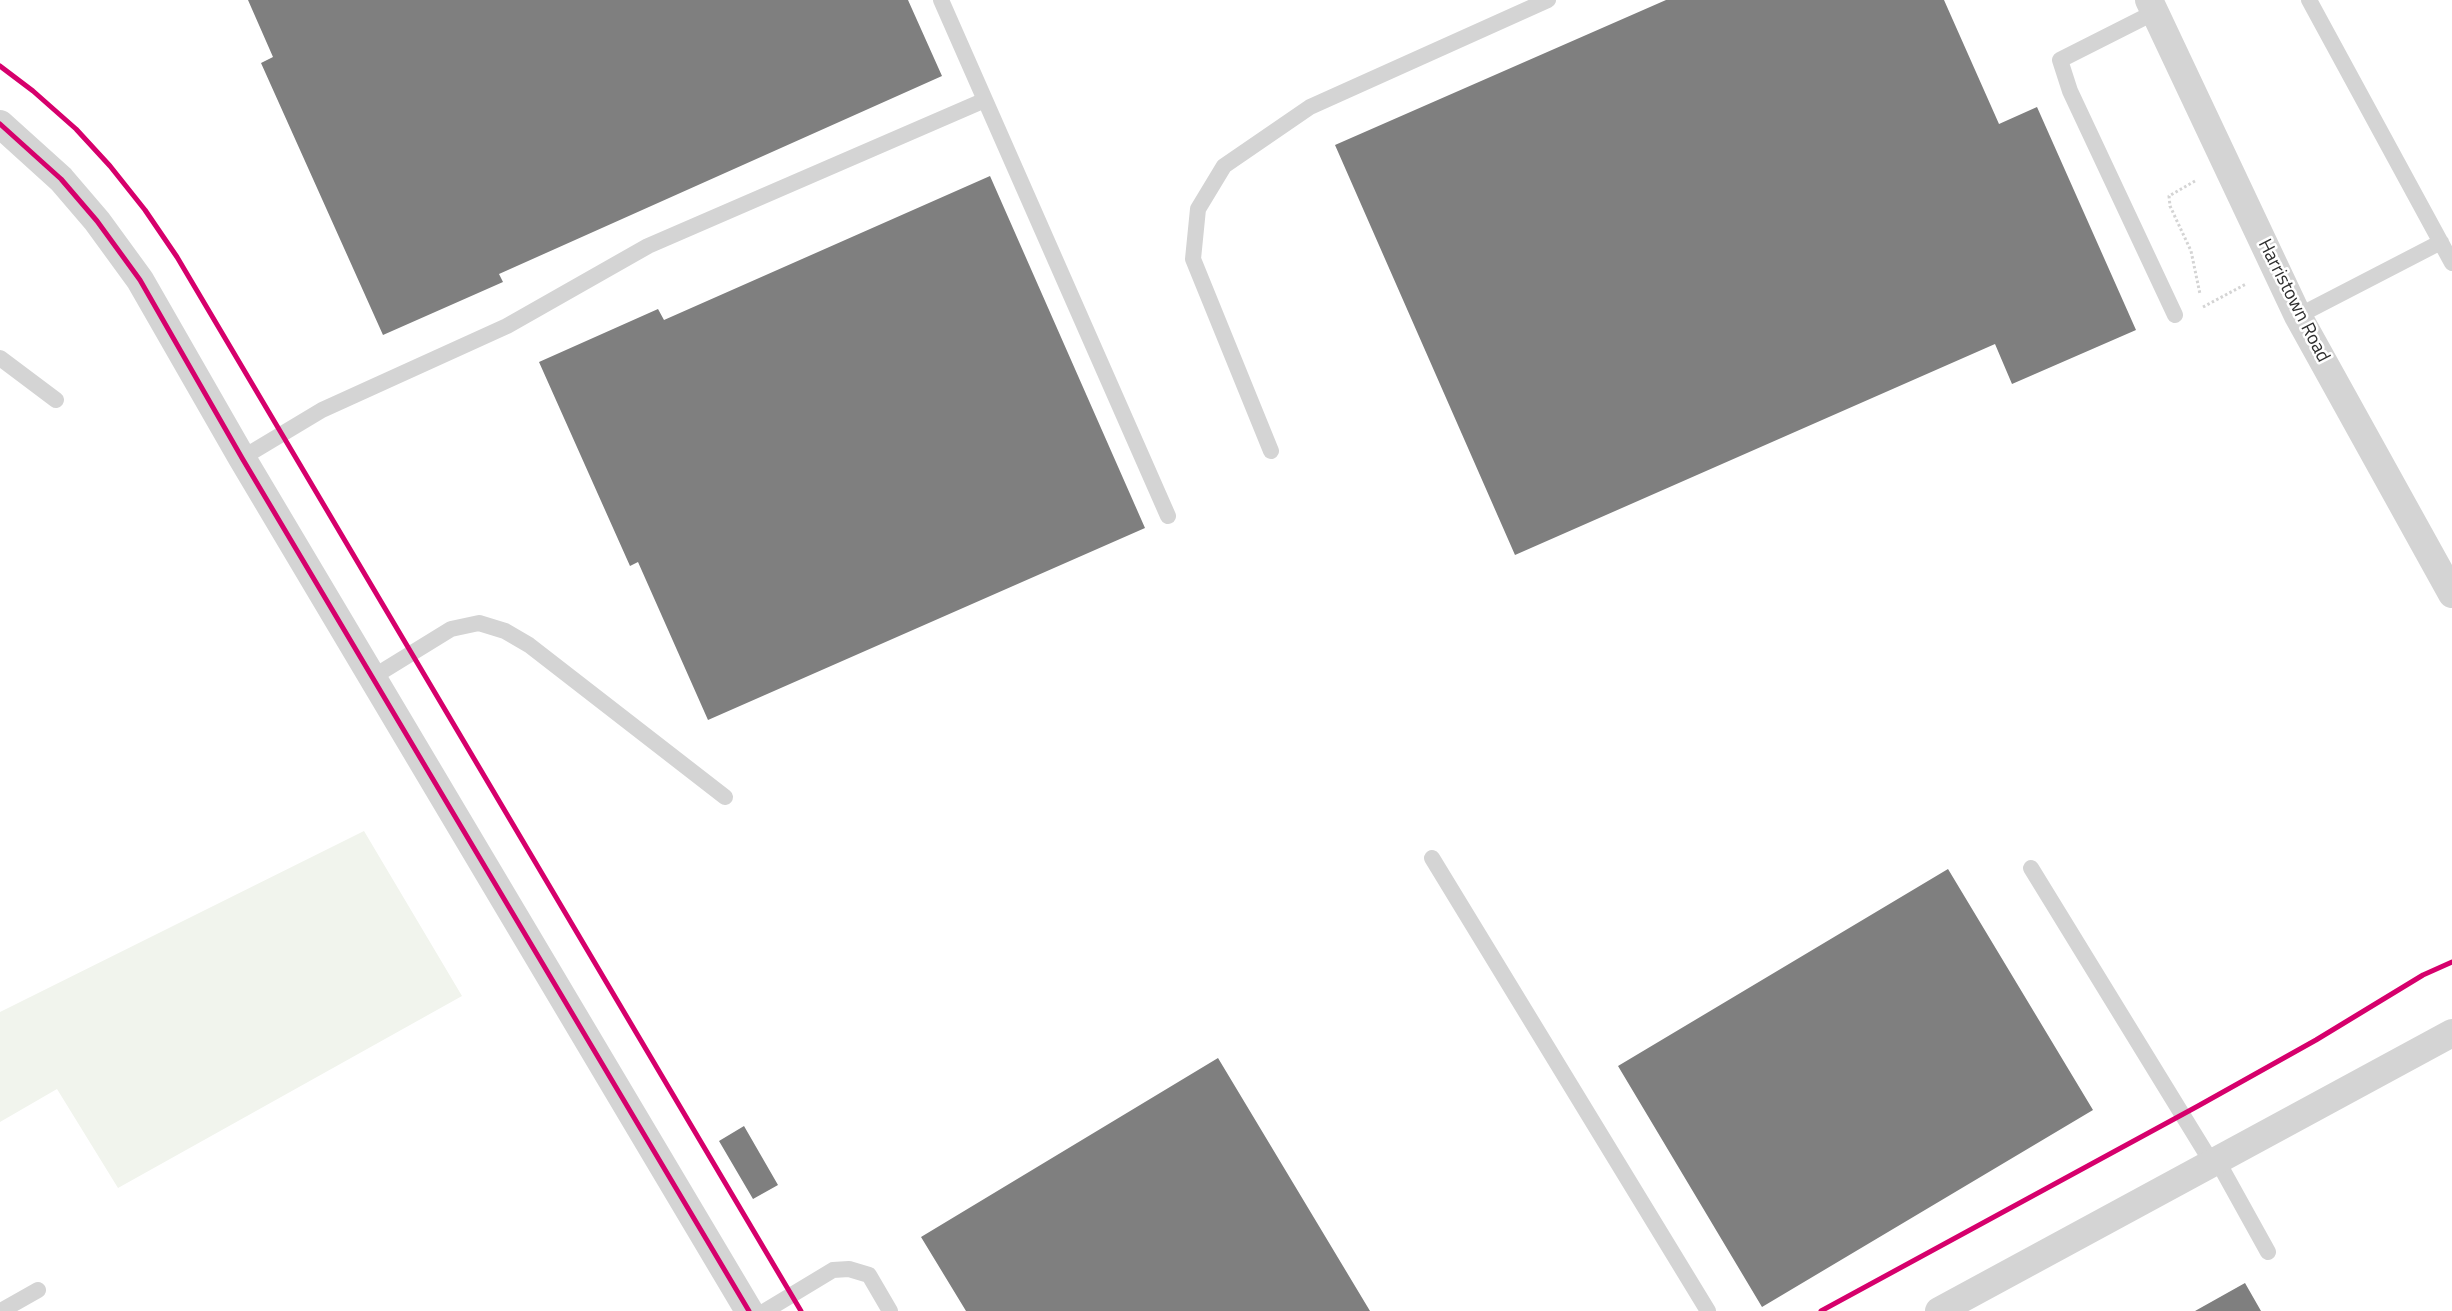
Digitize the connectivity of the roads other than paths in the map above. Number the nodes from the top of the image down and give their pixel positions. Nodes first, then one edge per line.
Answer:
1 (941, 0) edge
2 (1548, 0) edge
3 (2309, 0) edge
4 (2152, 6) edge
5 (985, 100) junction
6 (0, 124) edge
7 (2441, 242) junction
8 (2452, 263) edge
9 (2175, 315) dead end
10 (2298, 316) junction
11 (0, 358) edge
12 (56, 400) dead end
13 (1271, 451) dead end
14 (242, 458) junction
15 (1168, 516) dead end
16 (2452, 594) edge
17 (373, 677) junction
18 (725, 796) dead end
19 (1432, 858) dead end
20 (2031, 868) dead end
21 (2452, 1034) edge
22 (2215, 1161) junction
23 (2268, 1252) dead end
24 (38, 1290) dead end
25 (1, 1311) edge
26 (749, 1311) edge
27 (765, 1311) edge
28 (890, 1311) edge
29 (1708, 1311) edge
30 (1940, 1311) edge

1 - 5 lane
2 - 13 lane
3 - 7 lane
4 - 9 lane
4 - 10 street, Harristown Road
5 - 14 lane
5 - 15 lane
6 - 14 street
7 - 8 lane
7 - 10 lane
10 - 16 street, Harristown Road
11 - 12 lane
14 - 17 street
17 - 18 lane
17 - 26 street
19 - 29 lane
20 - 22 lane
21 - 22 street
22 - 23 lane
22 - 30 street
24 - 25 lane
27 - 28 lane

